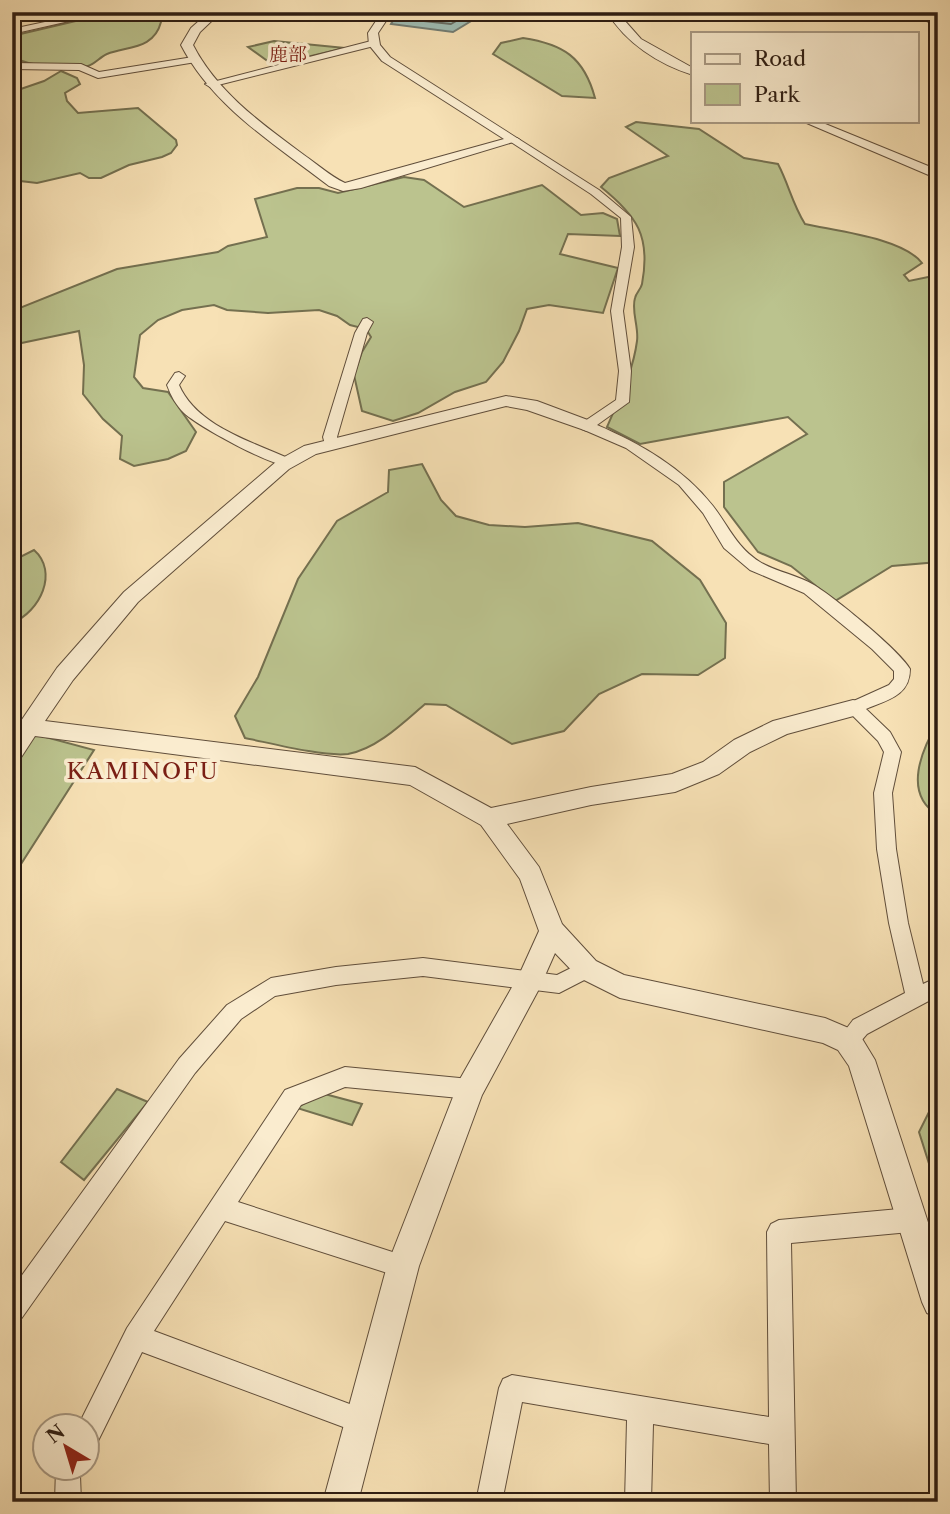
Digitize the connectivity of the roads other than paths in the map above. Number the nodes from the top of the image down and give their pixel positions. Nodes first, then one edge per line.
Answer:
1 (106, 12) edge
2 (216, 12) edge
3 (387, 12) edge
4 (612, 12) edge
5 (912, 12) edge
6 (938, 23) edge
7 (12, 32) edge
8 (375, 43) junction
9 (193, 60) junction
10 (12, 66) edge
11 (691, 71) edge
12 (210, 83) junction
13 (810, 122) edge
14 (513, 140) junction
15 (938, 175) edge
16 (367, 322) dead end
17 (179, 376) dead end
18 (587, 426) junction
19 (331, 445) junction
20 (287, 463) junction
21 (853, 708) junction
22 (21, 727) edge
23 (12, 753) edge
24 (489, 818) junction
25 (552, 931) junction
26 (587, 969) junction
27 (530, 981) junction
28 (938, 986) edge
29 (916, 996) junction
30 (848, 1041) junction
31 (470, 1089) junction
32 (221, 1208) junction
33 (910, 1220) junction
34 (403, 1266) junction
35 (938, 1302) edge
36 (12, 1310) edge
37 (136, 1337) junction
38 (640, 1409) junction
39 (99, 1412) edge
40 (362, 1421) junction
41 (784, 1433) junction
42 (68, 1482) edge
43 (68, 1502) edge
44 (340, 1502) edge
45 (489, 1502) edge
46 (638, 1502) edge
47 (783, 1502) edge

1 - 7 street
2 - 9 street
3 - 8 street
4 - 11 street
5 - 6 street
8 - 12 street
8 - 14 street
9 - 10 street
9 - 12 street
12 - 14 street
13 - 15 street
14 - 18 street
16 - 19 street
17 - 20 street
18 - 19 street
18 - 21 street
19 - 20 street
20 - 22 street
21 - 24 street
21 - 29 street
22 - 23 street
22 - 24 street
24 - 25 street
25 - 26 street
25 - 27 street
26 - 27 street
26 - 30 street
27 - 31 street
27 - 36 street
28 - 29 street
29 - 30 street
30 - 33 street
31 - 32 street
31 - 34 street
32 - 34 street
32 - 37 street
33 - 35 street
33 - 41 street
34 - 40 street
37 - 39 street
37 - 40 street
38 - 41 street
38 - 45 street
38 - 46 street
40 - 44 street
41 - 47 street
42 - 43 street

